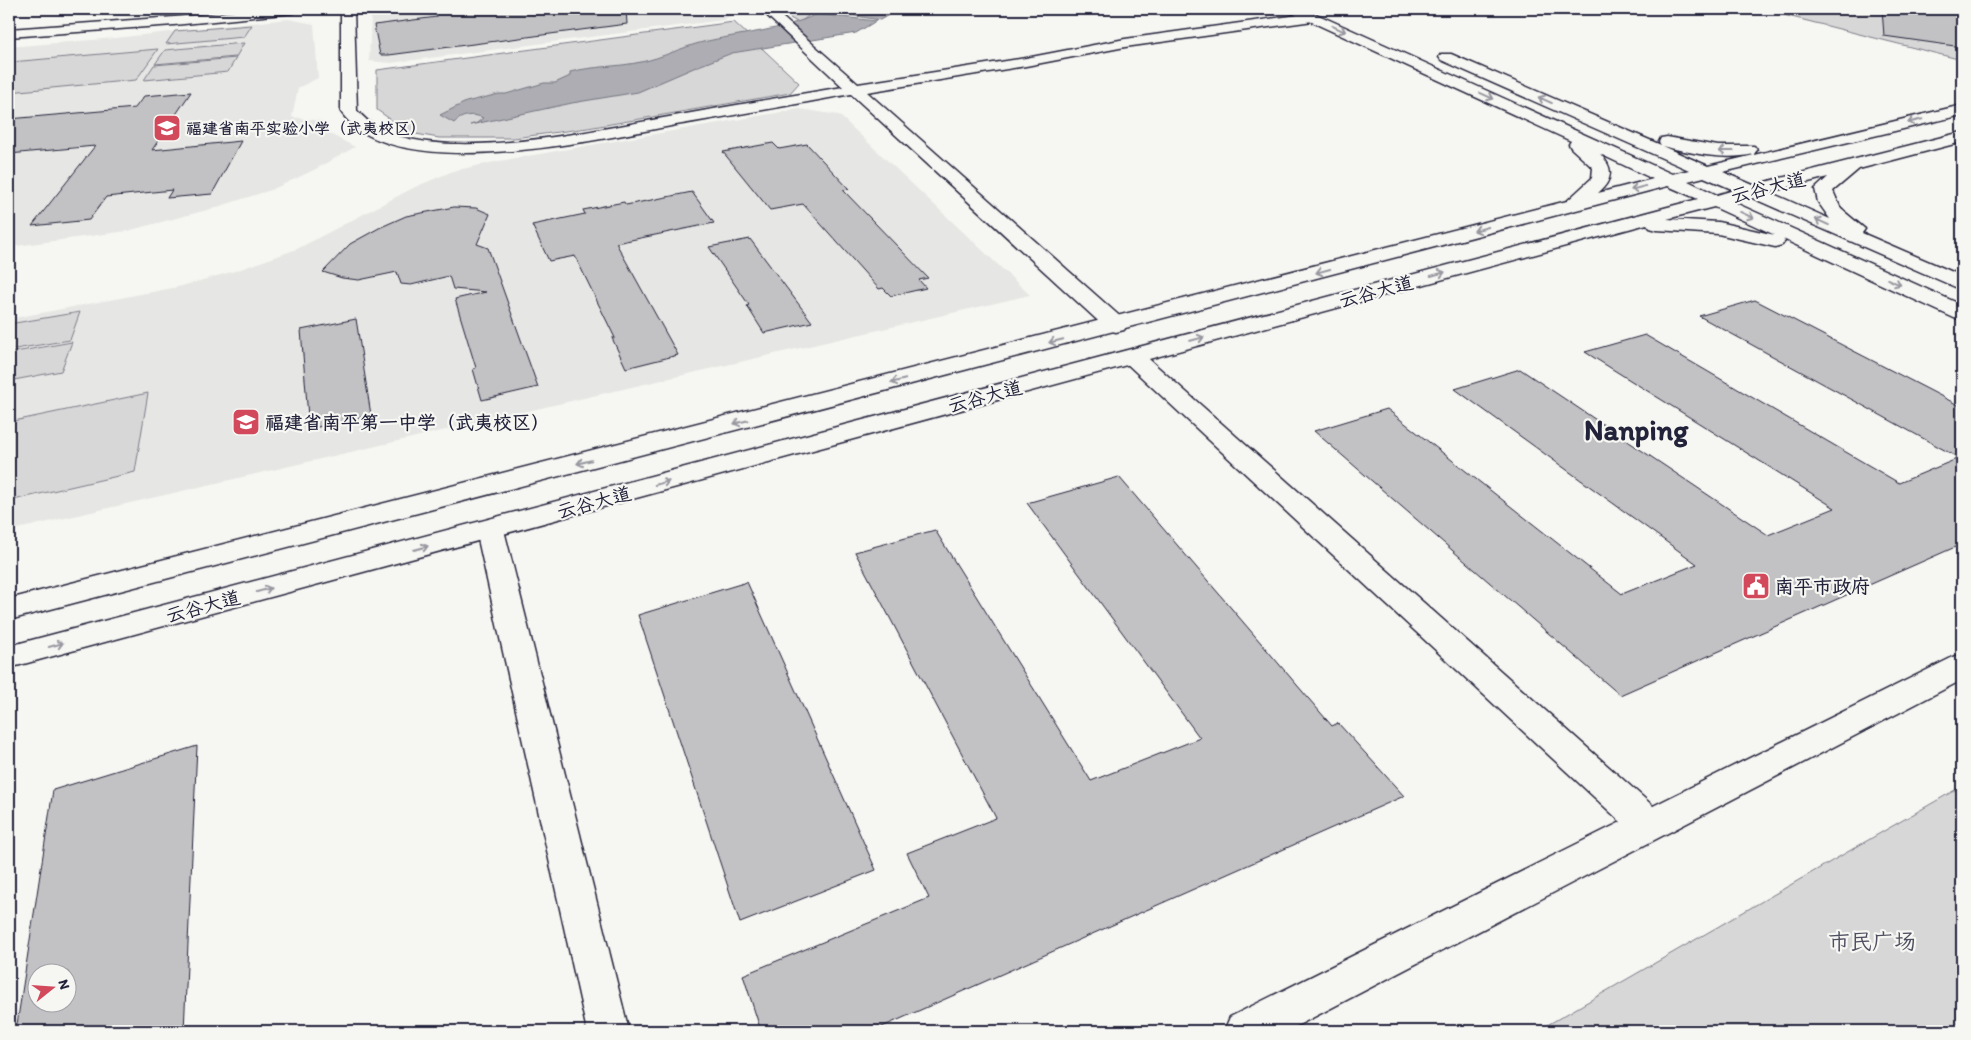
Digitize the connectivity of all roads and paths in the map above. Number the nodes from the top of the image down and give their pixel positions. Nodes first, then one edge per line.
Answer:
1 (254, 9) edge
2 (293, 9) edge
3 (347, 9) edge
4 (757, 9) edge
5 (766, 9) edge
6 (1295, 9) edge
7 (1313, 17) junction
8 (9, 29) edge
9 (9, 34) edge
10 (1435, 52) dead end
11 (825, 68) junction
12 (849, 90) junction
13 (1962, 110) edge
14 (1569, 111) junction
15 (1547, 123) junction
16 (1962, 137) edge
17 (1809, 146) junction
18 (1856, 164) junction
19 (1706, 171) junction
20 (1670, 180) junction
21 (1752, 191) junction
22 (1715, 200) junction
23 (1570, 206) junction
24 (1613, 227) junction
25 (1908, 260) junction
26 (1864, 268) junction
27 (1962, 284) edge
28 (1962, 313) edge
29 (1109, 327) junction
30 (1141, 354) junction
31 (490, 530) junction
32 (9, 610) edge
33 (9, 657) edge
34 (1962, 666) edge
35 (1658, 821) junction
36 (608, 1031) edge
37 (1246, 1031) edge

1 - 8 main road
2 - 9 main road
3 - 12 main road
4 - 11 main road
5 - 11 main road
6 - 7 main road
7 - 12 main road
7 -> 15 main road
14 -> 10 main road
11 - 12 main road
12 - 29 main road
13 -> 17 main road, 云谷大道
17 -> 14 main road
14 - 19 main road
15 - 20 main road
15 - 23 main road
16 - 18 main road, 云谷大道
17 - 19 main road, 云谷大道
18 - 21 main road, 云谷大道
18 - 25 main road
19 - 20 main road, 云谷大道
19 - 21 main road
20 - 22 main road
20 -> 23 main road, 云谷大道
21 - 22 main road, 云谷大道
25 -> 21 main road
22 - 24 main road, 云谷大道
22 -> 26 main road
23 -> 29 main road, 云谷大道
24 - 26 main road
30 -> 24 main road, 云谷大道
25 - 27 main road
26 -> 28 main road
29 -> 32 main road, 云谷大道
31 -> 30 main road, 云谷大道
30 - 35 main road
33 -> 31 main road, 云谷大道
31 - 36 main road
34 - 35 main road
35 - 37 main road

